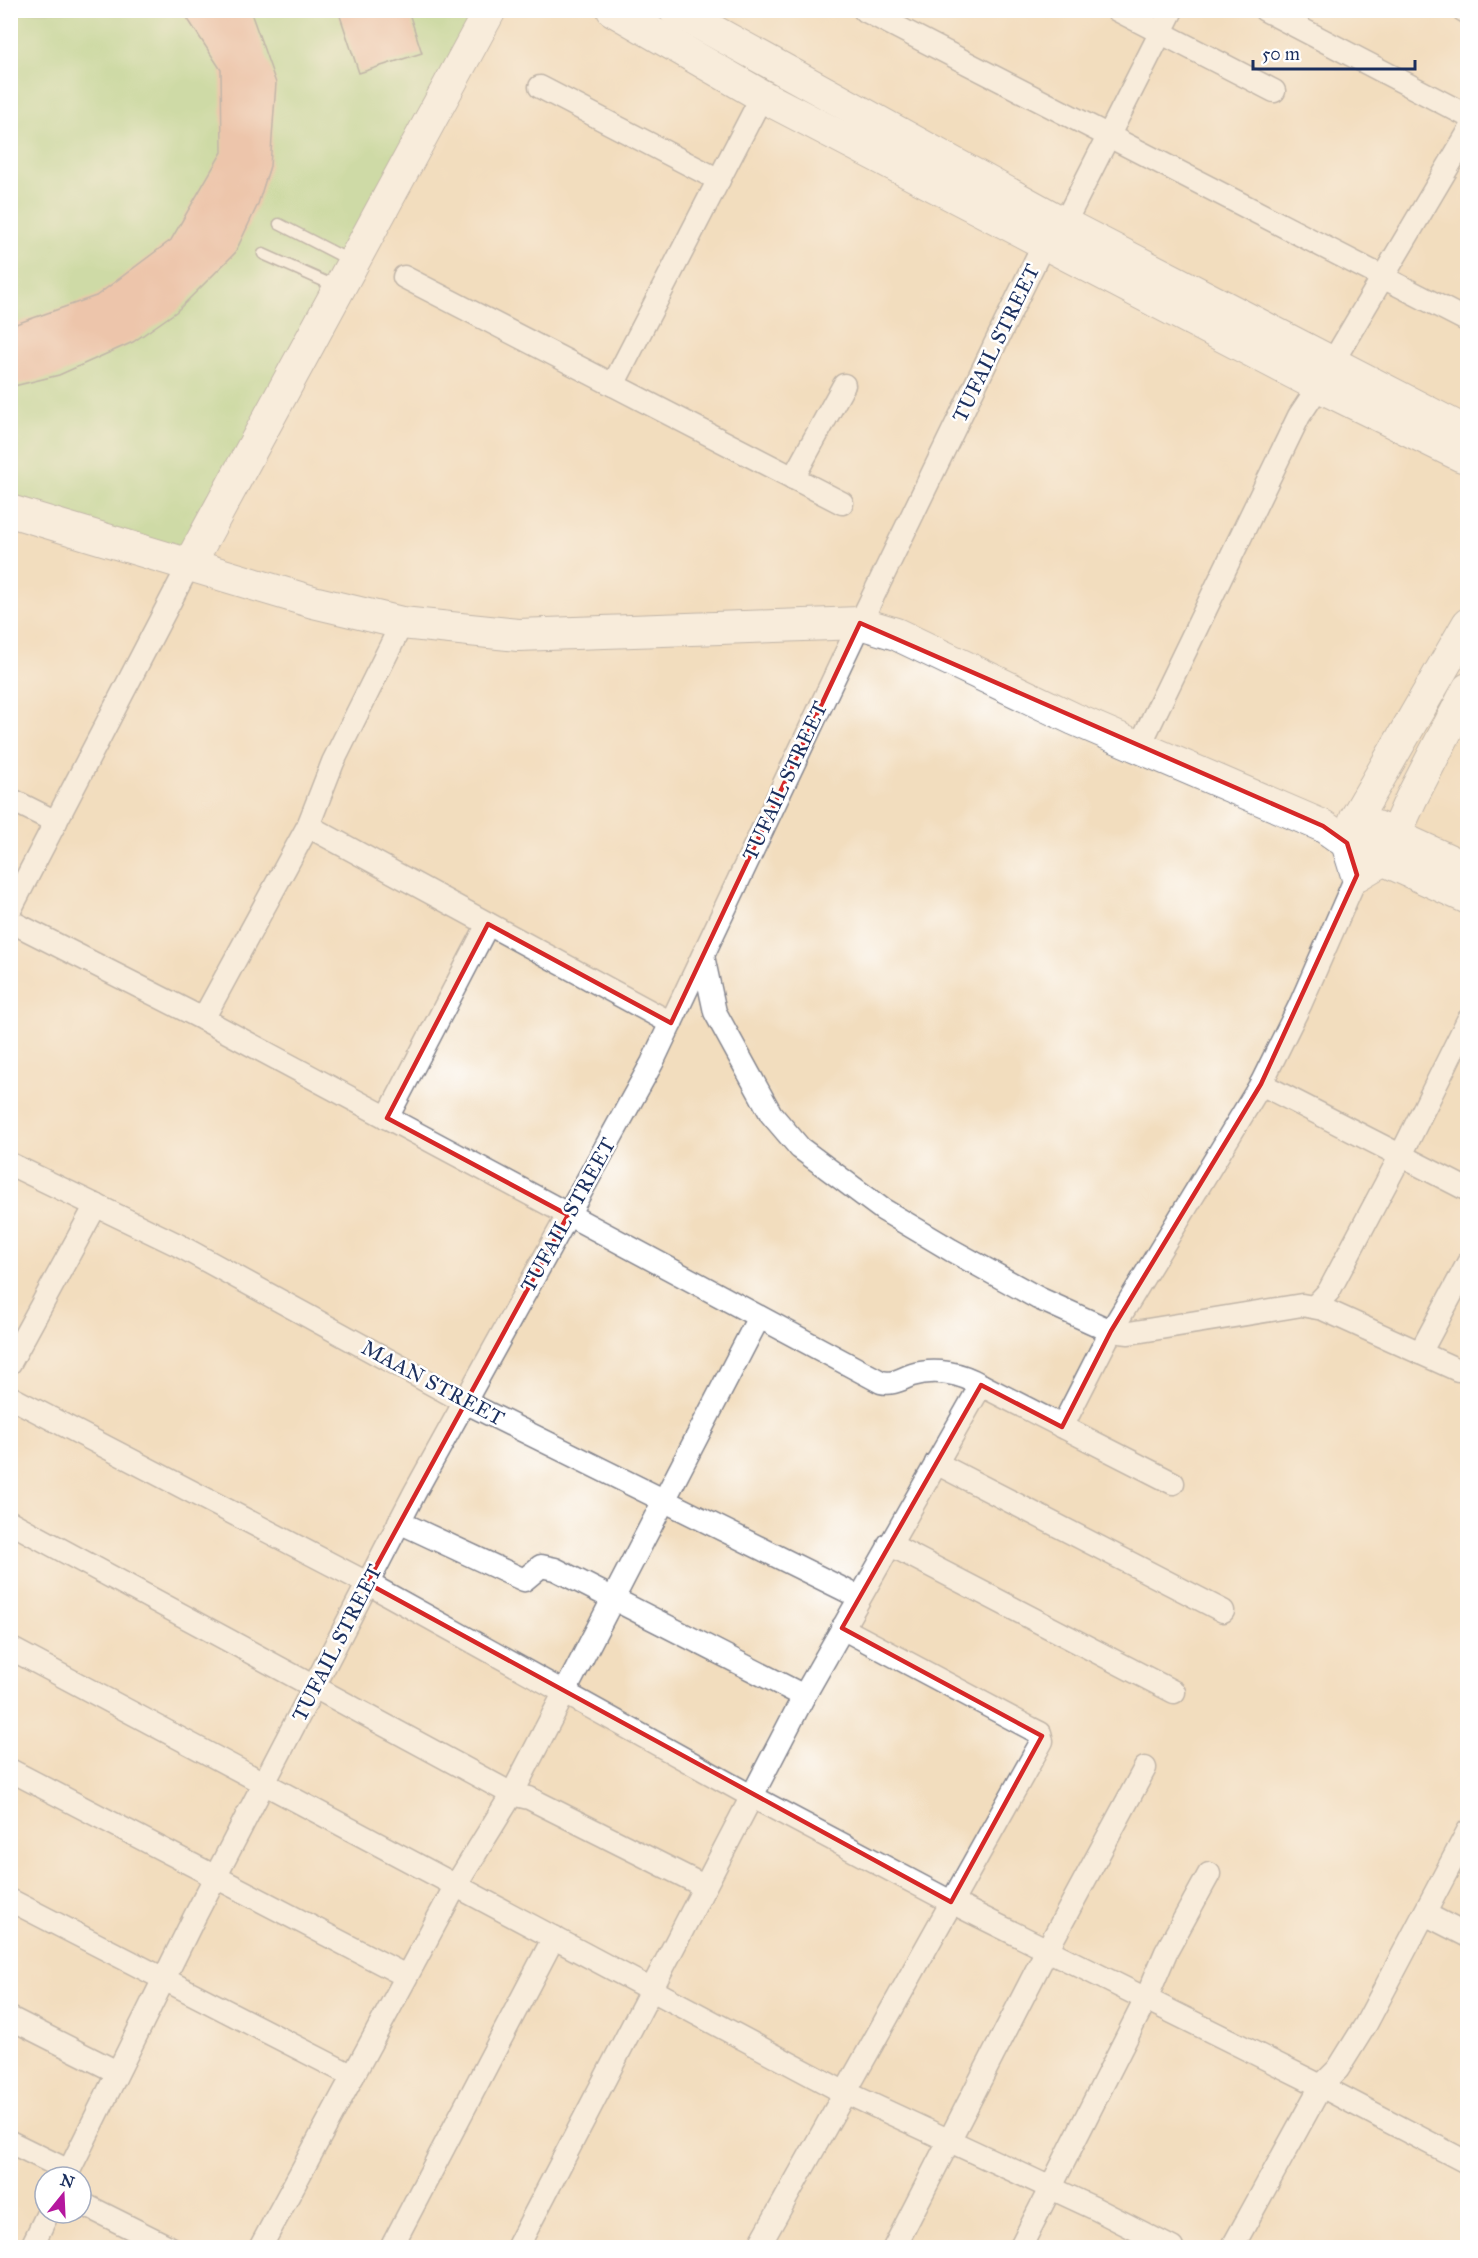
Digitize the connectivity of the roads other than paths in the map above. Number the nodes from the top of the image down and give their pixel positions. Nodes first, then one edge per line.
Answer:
1 (490, 10) edge
2 (613, 10) edge
3 (675, 10) edge
4 (864, 10) edge
5 (1116, 10) edge
6 (1172, 10) edge
7 (1265, 10) edge
8 (1463, 10) edge
9 (1467, 13) edge
10 (1161, 33) junction
11 (540, 87) dead end
12 (1274, 91) dead end
13 (762, 96) junction
14 (1467, 116) edge
15 (1467, 132) edge
16 (1110, 136) junction
17 (719, 180) junction
18 (279, 224) dead end
19 (1055, 232) junction
20 (263, 254) dead end
21 (347, 276) junction
22 (404, 277) dead end
23 (1381, 277) junction
24 (1467, 321) edge
25 (1326, 375) junction
26 (614, 385) junction
27 (844, 385) dead end
28 (1467, 433) edge
29 (1467, 456) edge
30 (793, 478) junction
31 (842, 503) dead end
32 (10, 511) edge
33 (189, 565) junction
34 (860, 622) junction
35 (402, 623) junction
36 (1467, 624) edge
37 (1467, 689) edge
38 (1139, 747) junction
39 (10, 799) edge
40 (56, 822) junction
41 (308, 826) junction
42 (1342, 829) junction
43 (1389, 847) junction
44 (1467, 869) edge
45 (1357, 875) junction
46 (1467, 898) edge
47 (10, 910) edge
48 (10, 921) edge
49 (488, 924) junction
50 (703, 956) junction
51 (202, 1019) junction
52 (1467, 1020) edge
53 (671, 1023) junction
54 (1261, 1084) junction
55 (387, 1118) junction
56 (1401, 1155) junction
57 (10, 1164) edge
58 (1467, 1190) edge
59 (96, 1205) junction
60 (568, 1215) junction
61 (1467, 1263) edge
62 (1314, 1307) junction
63 (759, 1317) junction
64 (1110, 1331) junction
65 (1420, 1353) junction
66 (10, 1363) edge
67 (1458, 1370) dead end
68 (981, 1385) junction
69 (10, 1397) edge
70 (465, 1402) junction
71 (1062, 1427) junction
72 (936, 1463) junction
73 (1173, 1483) dead end
74 (663, 1500) junction
75 (10, 1522) edge
76 (399, 1522) junction
77 (889, 1544) junction
78 (367, 1583) junction
79 (859, 1597) junction
80 (613, 1598) junction
81 (1223, 1611) dead end
82 (842, 1628) junction
83 (10, 1648) edge
84 (314, 1686) junction
85 (564, 1692) junction
86 (1174, 1692) dead end
87 (804, 1696) junction
88 (1145, 1768) dead end
89 (10, 1770) edge
90 (264, 1783) junction
91 (512, 1794) junction
92 (751, 1796) junction
93 (1467, 1832) edge
94 (1209, 1874) dead end
95 (215, 1877) junction
96 (456, 1885) junction
97 (704, 1886) junction
98 (10, 1900) edge
99 (951, 1902) junction
100 (1425, 1914) junction
101 (1467, 1936) edge
102 (554, 1937) junction
103 (1047, 1950) junction
104 (406, 1976) junction
105 (164, 1979) junction
106 (650, 1989) junction
107 (1146, 1999) junction
108 (10, 2018) edge
109 (117, 2072) junction
110 (353, 2076) junction
111 (1321, 2086) junction
112 (847, 2093) junction
113 (950, 2141) junction
114 (10, 2142) edge
115 (1467, 2163) edge
116 (51, 2165) edge
117 (71, 2165) edge
118 (1052, 2188) junction
119 (93, 2209) edge
120 (42, 2225) edge
121 (31, 2247) edge
122 (171, 2247) edge
123 (260, 2247) edge
124 (391, 2247) edge
125 (517, 2247) edge
126 (758, 2247) edge
127 (894, 2247) edge
128 (1020, 2247) edge
129 (1172, 2247) edge
130 (1232, 2247) edge

1 - 21 street
2 - 13 street
3 - 19 street
4 - 16 street
5 - 10 street
6 - 10 street, TUFAIL STREET
7 - 14 street
8 - 9 street
10 - 12 street
10 - 16 street, TUFAIL STREET
11 - 17 street
13 - 17 street
13 - 19 street
15 - 23 street
16 - 19 street, TUFAIL STREET
16 - 23 street
17 - 26 street
18 - 21 lane
19 - 25 street
19 - 34 street, TUFAIL STREET
20 - 21 lane
21 - 33 street
22 - 26 street
23 - 24 street
23 - 25 street
25 - 28 street
25 - 29 street
25 - 38 street
26 - 30 street
27 - 30 street
30 - 31 street
32 - 33 street
33 - 35 street
33 - 40 street
34 - 35 street
34 - 38 street
34 - 50 street, TUFAIL STREET
35 - 41 street
36 - 42 street
37 - 43 street
38 - 42 street
39 - 40 street
40 - 47 street
41 - 49 street
41 - 51 street
42 - 43 street
42 - 45 street
43 - 44 street
43 - 45 street
43 - 46 street
45 - 54 street
48 - 51 street
49 - 53 street
49 - 55 street
50 - 53 street, TUFAIL STREET
50 - 64 street
51 - 55 street
52 - 56 street
53 - 60 street, TUFAIL STREET
54 - 56 street
54 - 64 street
55 - 60 street
56 - 58 street
56 - 62 street
57 - 59 street, MAAN STREET
59 - 66 street
59 - 70 street, MAAN STREET
60 - 63 street
60 - 70 street, TUFAIL STREET
61 - 65 street
62 - 64 street
62 - 65 street
63 - 68 street
63 - 74 street
64 - 71 street
65 - 67 street
68 - 71 street
68 - 72 street
69 - 78 street
70 - 74 street, MAAN STREET
70 - 76 street, TUFAIL STREET
71 - 73 street
72 - 77 street
72 - 81 street
74 - 79 street, MAAN STREET
74 - 80 street
75 - 84 street
76 - 78 street, TUFAIL STREET
76 - 80 street
77 - 79 street
77 - 86 street
78 - 84 street, TUFAIL STREET
78 - 85 street
79 - 82 street
80 - 85 street
80 - 87 street
82 - 87 street
82 - 99 street
83 - 90 street
84 - 90 street, TUFAIL STREET
84 - 91 street
85 - 91 street
85 - 92 street
87 - 92 street
88 - 103 street
89 - 95 street
90 - 95 street, TUFAIL STREET
90 - 96 street
91 - 96 street
91 - 97 street
92 - 97 street
92 - 99 street
93 - 100 street
94 - 107 street
95 - 104 street
95 - 105 street, TUFAIL STREET
96 - 102 street
96 - 104 street
97 - 106 street
98 - 105 street
99 - 103 street
99 - 112 street
100 - 101 street
100 - 111 street
102 - 106 street
102 - 124 street
103 - 107 street
103 - 113 street
104 - 110 street
105 - 109 street, TUFAIL STREET
105 - 110 street
106 - 112 street
106 - 125 street
107 - 111 street
107 - 118 street
108 - 109 street
109 - 117 street, TUFAIL STREET
110 - 123 street
111 - 115 street
111 - 130 street
112 - 113 street
112 - 126 street
113 - 118 street
113 - 127 street
114 - 116 street
118 - 128 street
118 - 129 street
119 - 122 street
120 - 121 street

